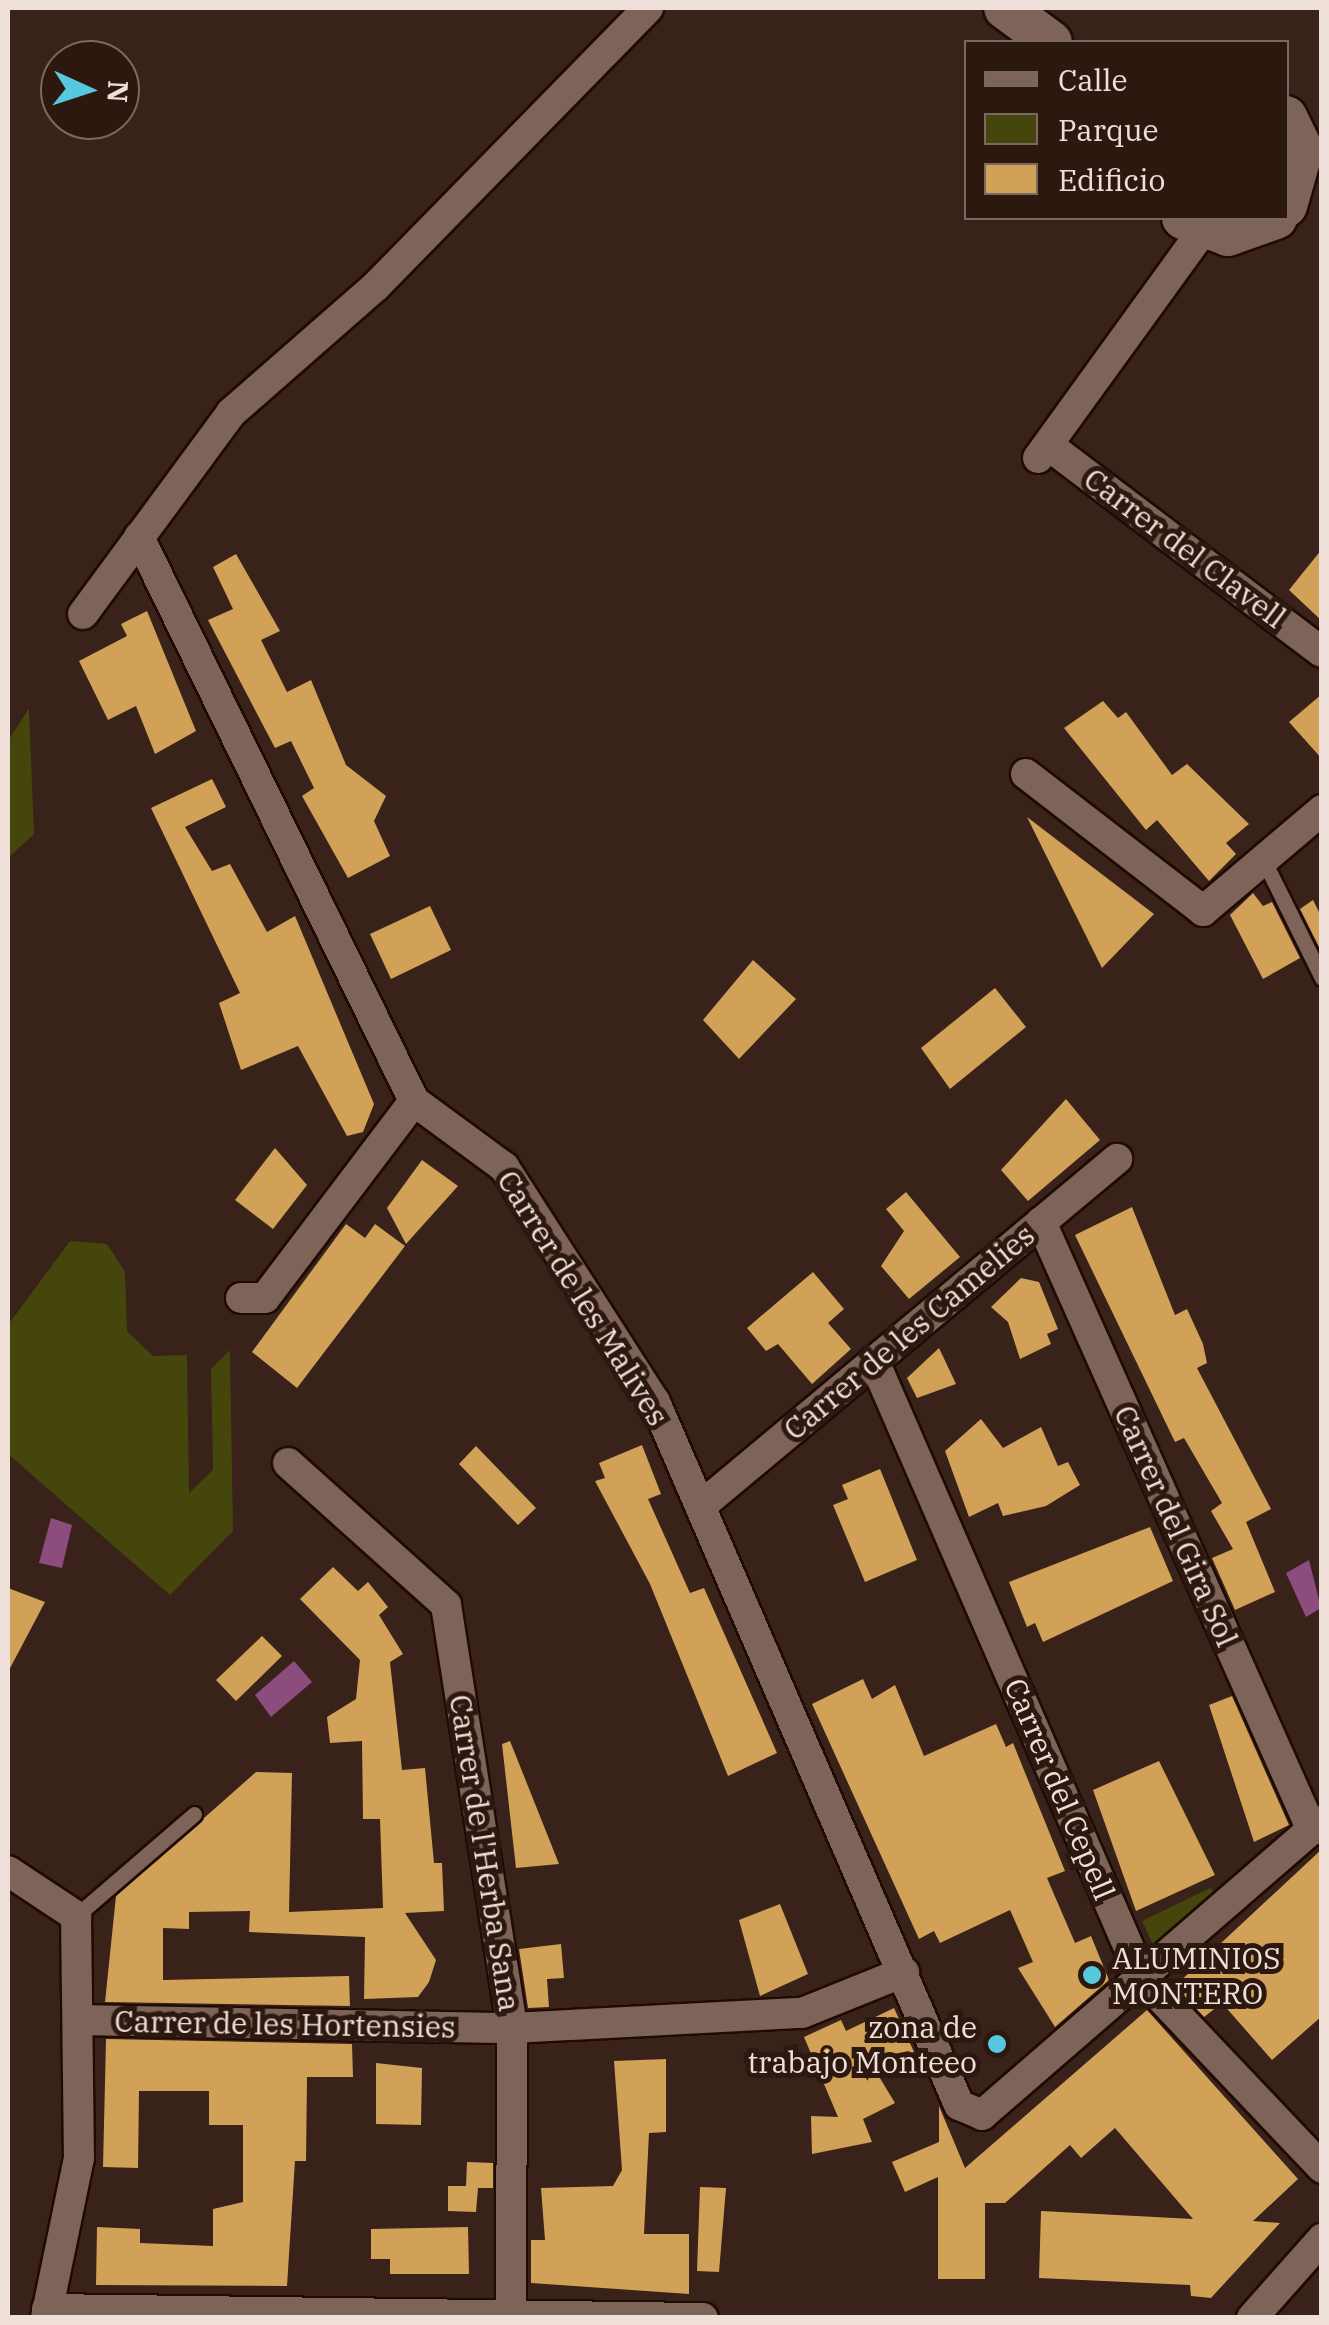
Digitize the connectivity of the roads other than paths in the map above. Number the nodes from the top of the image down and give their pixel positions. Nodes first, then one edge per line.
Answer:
1 (648, 8) edge
2 (1005, 8) edge
3 (1048, 40) edge
4 (1289, 123) edge
5 (1294, 210) edge
6 (1274, 220) edge
7 (1193, 224) edge
8 (139, 537) junction
9 (83, 614) dead end
10 (1322, 652) edge
11 (1026, 774) dead end
12 (1322, 810) edge
13 (1263, 860) junction
14 (1322, 978) edge
15 (414, 1100) junction
16 (1116, 1159) dead end
17 (1041, 1222) junction
18 (241, 1298) dead end
19 (874, 1361) junction
20 (288, 1463) dead end
21 (701, 1506) junction
22 (194, 1814) dead end
23 (1317, 1825) edge
24 (8, 1871) edge
25 (76, 1916) junction
26 (904, 1972) junction
27 (1142, 1978) junction
28 (78, 2020) junction
29 (512, 2028) junction
30 (1322, 2168) edge
31 (1322, 2239) edge
32 (47, 2313) edge
33 (510, 2315) edge
34 (703, 2318) edge
35 (1252, 2318) edge

1 - 8 street
2 - 3 main road
4 - 5 main road
6 - 7 main road
7 - 10 street, Carrer del Clavell
8 - 9 street
8 - 15 street, Carrer de les Malives
11 - 13 street
12 - 13 street
13 - 14 lane
15 - 18 street
15 - 21 street, Carrer de les Malives
16 - 17 street, Carrer de les Camelies
17 - 19 street, Carrer de les Camelies
17 - 23 street, Carrer del Gira Sol
19 - 21 street, Carrer de les Camelies
19 - 27 street, Carrer del Cepell
20 - 29 street, Carrer de l'Herba Sana
21 - 26 street, Carrer de les Malives
22 - 25 lane
23 - 27 street
24 - 25 street
25 - 28 street
26 - 27 street, Carrer de les Malives
26 - 29 street, Carrer de les Hortensies
27 - 30 street, Carrer del Cepell
28 - 29 street, Carrer de les Hortensies
28 - 32 street
29 - 33 street, Carrer de l'Herba Sana
31 - 35 street
32 - 33 street
33 - 34 street

